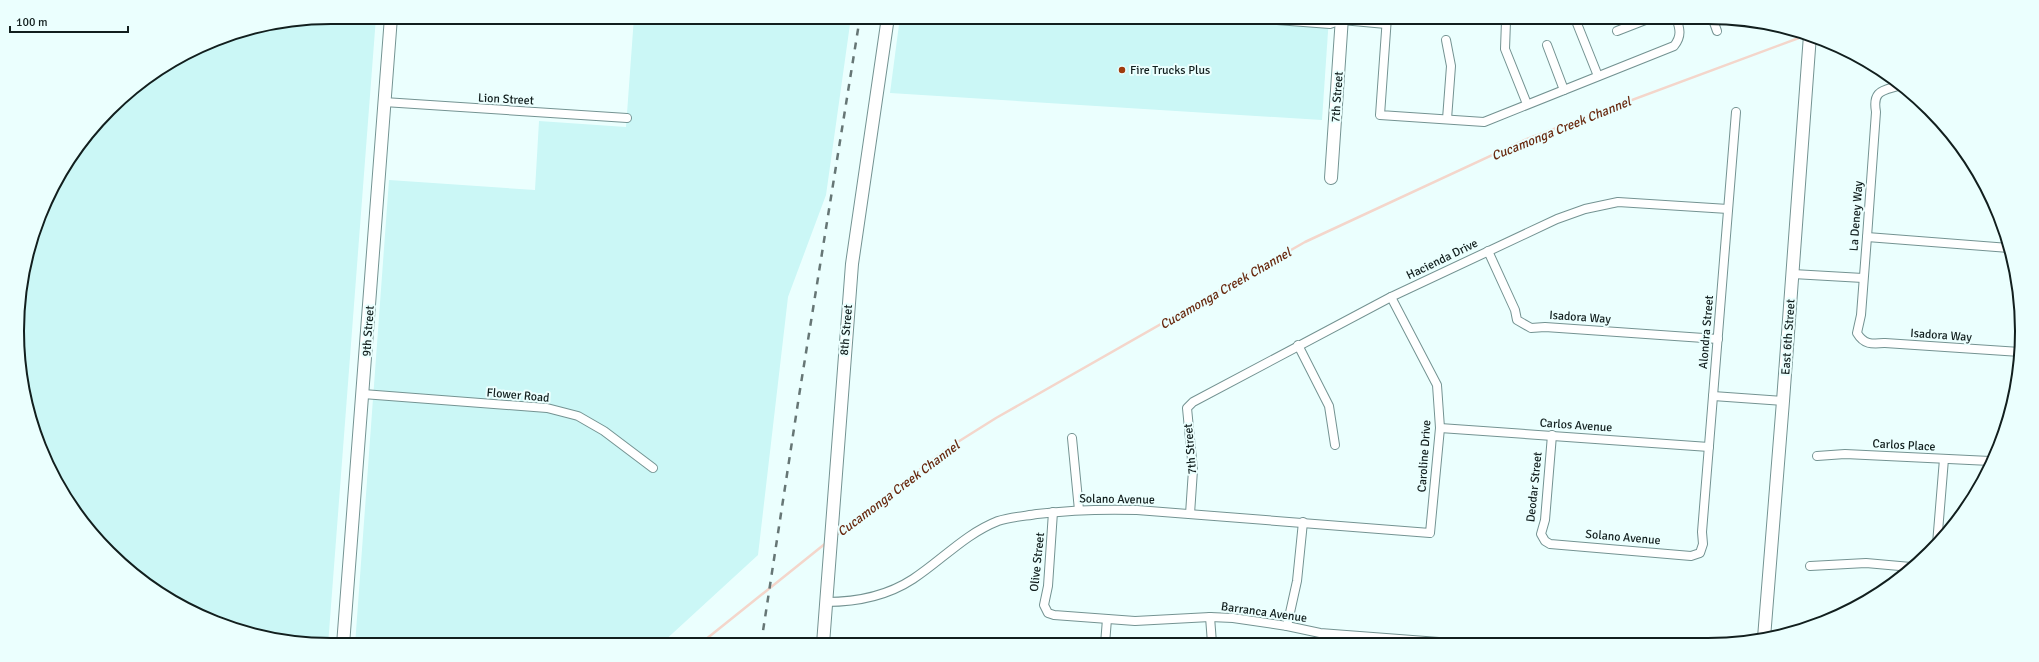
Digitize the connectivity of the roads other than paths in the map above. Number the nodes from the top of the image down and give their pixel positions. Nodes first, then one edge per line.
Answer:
1 (390, 24) edge
2 (887, 24) edge
3 (1342, 24) edge
4 (1387, 24) edge
5 (1506, 24) edge
6 (1577, 24) edge
7 (1636, 24) edge
8 (1678, 24) edge
9 (1715, 24) edge
10 (1717, 31) dead end
11 (1616, 32) dead end
12 (1446, 40) dead end
13 (1810, 41) edge
14 (1547, 45) dead end
15 (1598, 76) junction
16 (1894, 87) edge
17 (1564, 90) junction
18 (384, 102) junction
19 (1527, 104) junction
20 (1736, 112) dead end
21 (627, 118) dead end
22 (1447, 119) junction
23 (1332, 178) dead end
24 (1728, 209) junction
25 (1867, 237) junction
26 (2004, 248) edge
27 (1488, 251) junction
28 (1793, 274) junction
29 (1863, 278) junction
30 (1391, 297) junction
31 (1718, 339) junction
32 (1861, 340) joint
33 (1298, 345) junction
34 (2014, 352) edge
35 (363, 394) junction
36 (1713, 396) junction
37 (1783, 401) junction
38 (1187, 408) joint
39 (1440, 428) junction
40 (1552, 435) junction
41 (1072, 438) dead end
42 (1335, 445) dead end
43 (1709, 447) junction
44 (1817, 456) dead end
45 (1944, 459) junction
46 (1986, 461) edge
47 (654, 468) dead end
48 (1079, 510) junction
49 (1053, 512) junction
50 (1190, 514) junction
51 (1303, 522) junction
52 (1430, 533) joint
53 (1938, 534) edge
54 (1545, 541) joint
55 (1700, 553) joint
56 (1810, 566) dead end
57 (1905, 567) edge
58 (826, 602) junction
59 (1048, 613) joint
60 (1210, 617) junction
61 (1107, 618) junction
62 (1287, 626) junction
63 (1764, 633) edge
64 (345, 638) edge
65 (823, 638) edge
66 (1105, 638) edge
67 (1212, 638) edge
68 (1386, 638) edge

1 - 18 street, 9th Street
2 - 58 street, 8th Street
3 - 23 street, 7th Street
4 - 22 street
5 - 19 street
6 - 15 street
7 - 11 street
8 - 15 street
9 - 10 street
12 - 22 street
13 - 28 street, East 6th Street
14 - 17 street
15 - 17 street
16 - 25 street, La Deney Way
17 - 19 street
18 - 21 street, Lion Street
18 - 35 street, 9th Street
19 - 22 street
20 - 24 street, Alondra Street
24 - 27 street, Hacienda Drive
24 - 31 street, Alondra Street
25 - 26 street
25 - 29 street, La Deney Way
27 - 30 street, Hacienda Drive
27 - 31 street, Isadora Way
28 - 29 street
28 - 37 street, East 6th Street
29 - 32 street, La Deney Way
30 - 33 street, Hacienda Drive
30 - 39 street, Caroline Drive
31 - 36 street, Alondra Street
32 - 34 street, Isadora Way
33 - 38 street, Hacienda Drive
33 - 42 street
35 - 47 street, Flower Road
35 - 64 street, 9th Street
36 - 37 street
36 - 43 street, Alondra Street
37 - 63 street, East 6th Street
38 - 50 street, 7th Street
39 - 40 street, Carlos Avenue
39 - 52 street, Caroline Drive
40 - 43 street, Carlos Avenue
40 - 54 street, Deodar Street
41 - 48 street
43 - 55 street, Alondra Street
44 - 45 street, Carlos Place
45 - 46 street, Carlos Place
45 - 53 street
48 - 49 street, Solano Avenue
48 - 50 street, Solano Avenue
49 - 58 street, Solano Avenue
49 - 59 street, Olive Street
50 - 51 street, Solano Avenue
51 - 52 street, Solano Avenue
51 - 62 street
54 - 55 street, Solano Avenue
56 - 57 street
58 - 65 street, 8th Street
59 - 61 street, Barranca Avenue
60 - 61 street, Barranca Avenue
60 - 62 street, Barranca Avenue
60 - 67 street
61 - 66 street
62 - 68 street, Barranca Avenue

